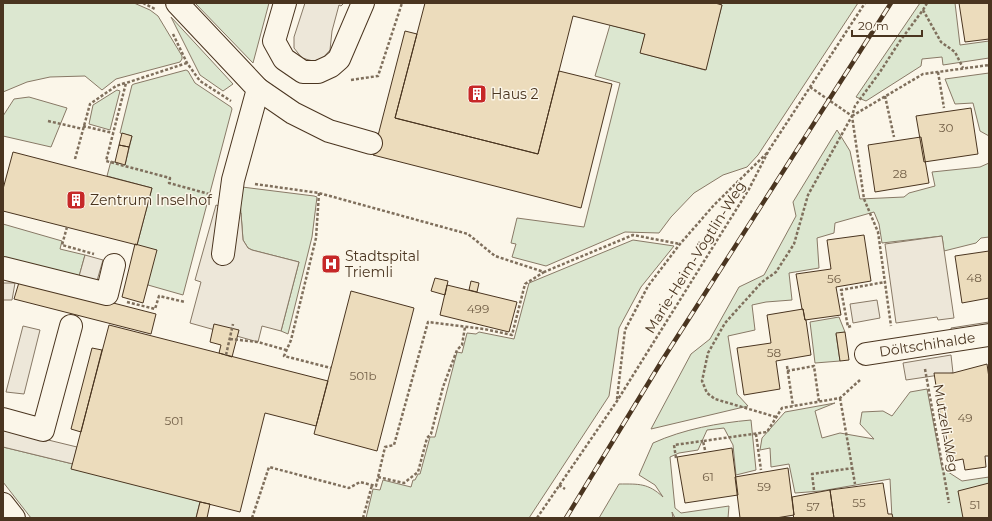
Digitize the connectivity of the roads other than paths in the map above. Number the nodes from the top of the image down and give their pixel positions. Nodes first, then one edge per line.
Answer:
1 (285, 3) edge
2 (363, 3) edge
3 (167, 7) edge
4 (258, 89) junction
5 (371, 143) dead end
6 (223, 254) dead end
7 (114, 265) road end
8 (3, 268) edge
9 (71, 326) dead end
10 (989, 335) edge
11 (866, 354) dead end
12 (3, 419) edge
13 (3, 504) edge
14 (14, 518) edge

1 - 2 street
3 - 4 street
4 - 5 street
4 - 6 street
7 - 8 street
9 - 12 street
10 - 11 street, Döltschihalde
13 - 14 street

